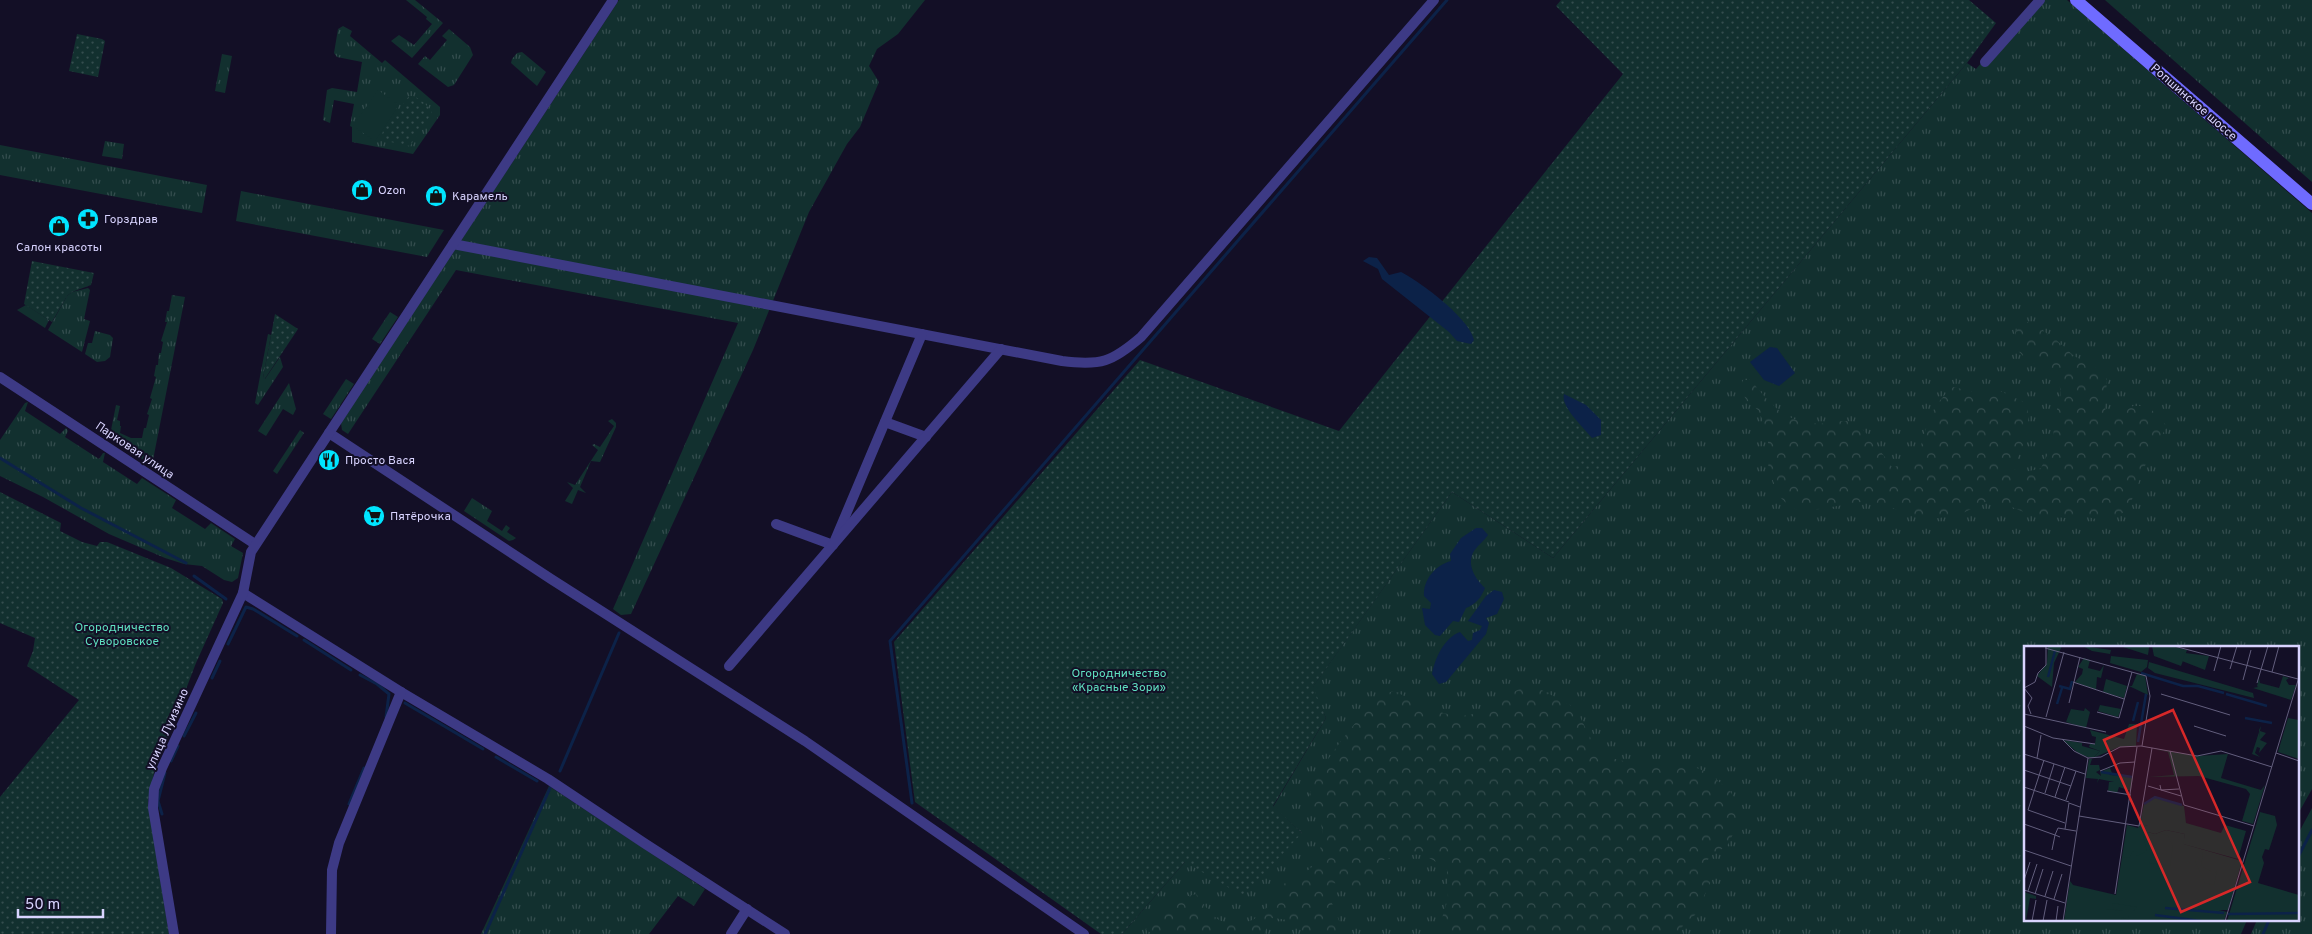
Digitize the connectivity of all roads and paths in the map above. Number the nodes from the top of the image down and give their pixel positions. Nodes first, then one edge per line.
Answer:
1 (613, 0) edge
2 (1434, 0) edge
3 (2040, 0) edge
4 (2076, 0) edge
5 (1985, 62) dead end
6 (2312, 204) edge
7 (453, 244) junction
8 (922, 334) junction
9 (1002, 349) junction
10 (0, 377) edge
11 (885, 422) junction
12 (329, 433) junction
13 (926, 437) junction
14 (776, 524) dead end
15 (255, 544) junction
16 (833, 545) junction
17 (243, 593) junction
18 (729, 666) dead end
19 (401, 692) junction
20 (747, 909) junction
21 (174, 934) edge
22 (331, 934) edge
23 (731, 934) edge
24 (785, 934) edge
25 (1084, 934) edge

1 - 7 street, улица Луизино
2 - 9 street
3 - 5 street
4 - 6 main road, Ропшинское шоссе
7 - 8 street
7 - 12 street, улица Луизино
8 - 9 street
8 - 11 street
9 - 13 street
10 - 15 street, Парковая улица
11 - 13 street
11 - 16 street
12 - 15 street, улица Луизино
12 - 25 street
13 - 16 street
14 - 16 street
15 - 17 street, улица Луизино
16 - 18 street
17 - 19 street
17 - 21 street, улица Луизино
19 - 20 street
19 - 22 street
20 - 23 street
20 - 24 street

